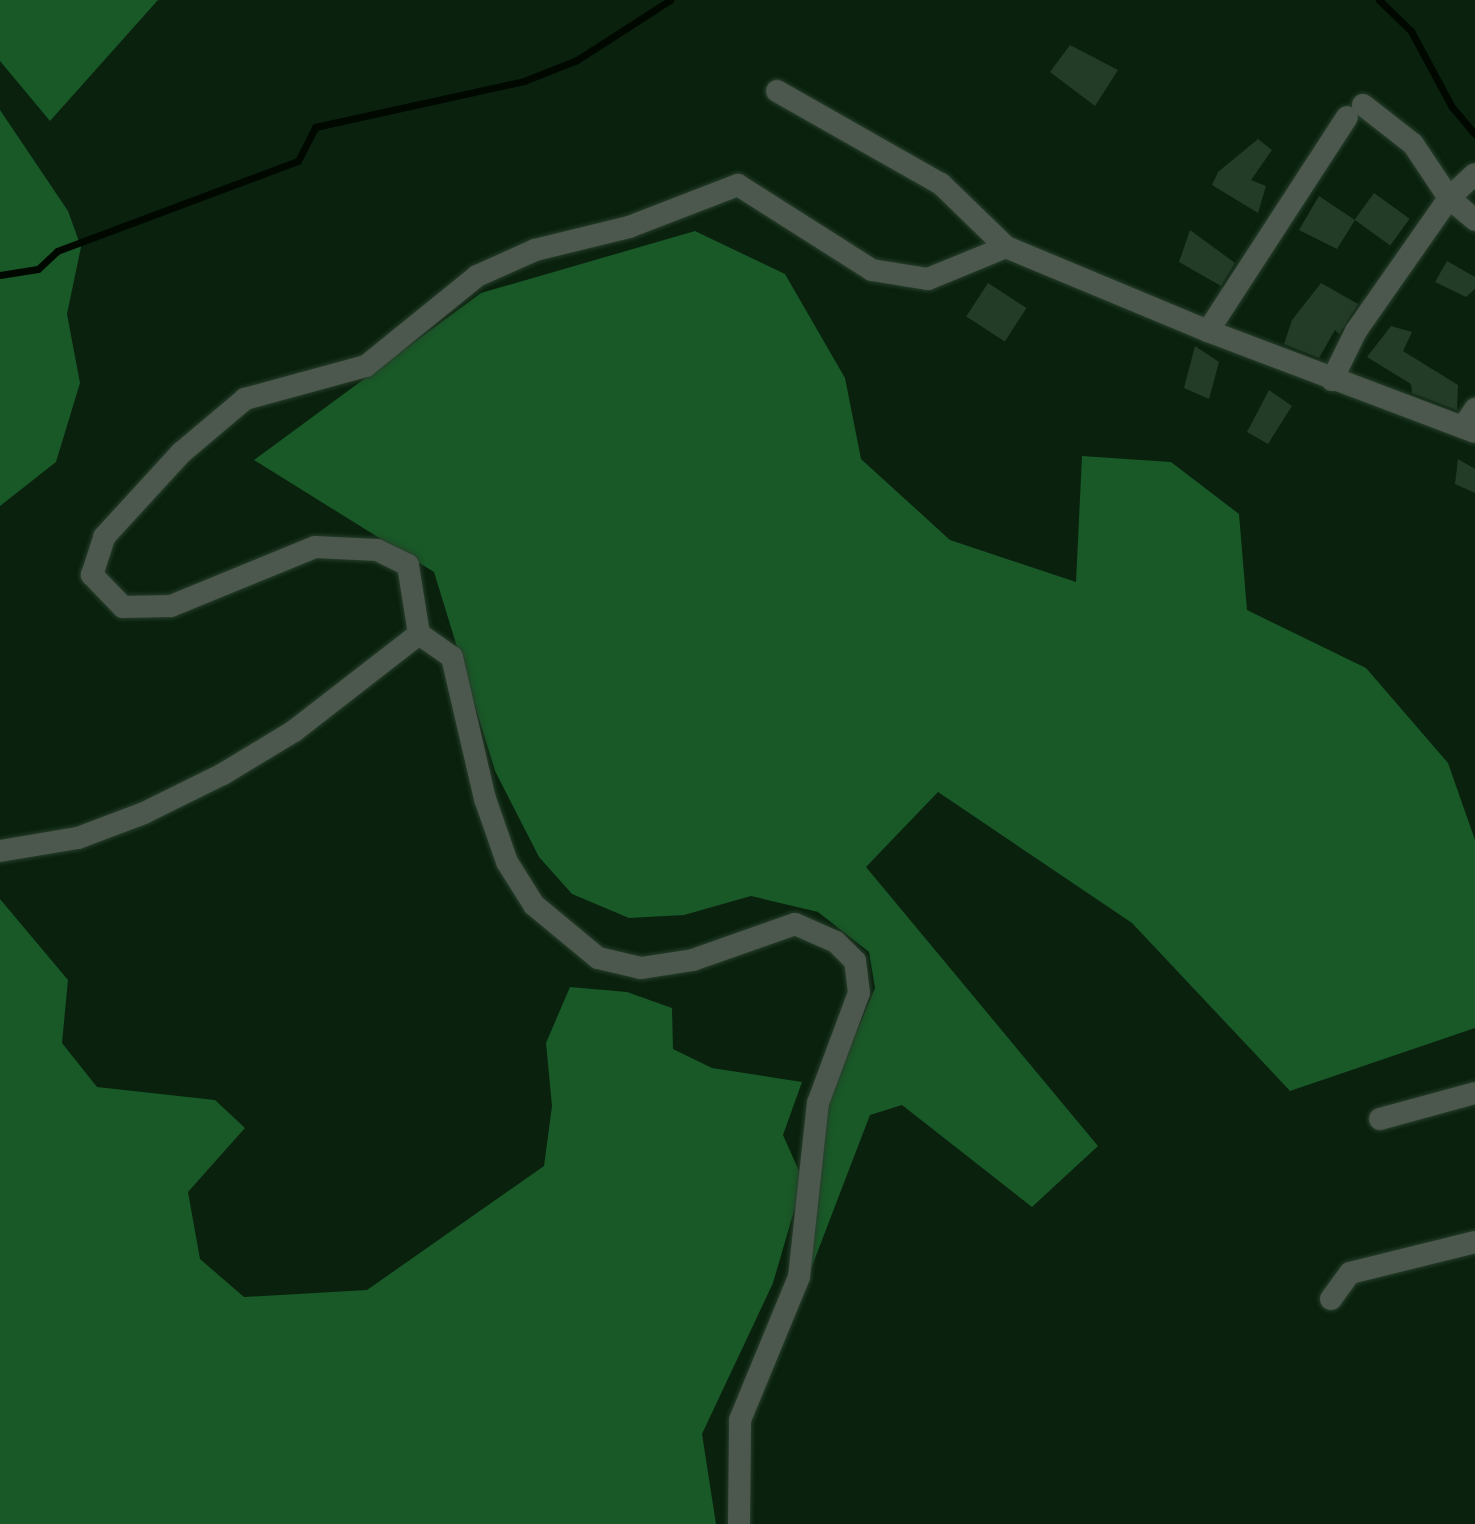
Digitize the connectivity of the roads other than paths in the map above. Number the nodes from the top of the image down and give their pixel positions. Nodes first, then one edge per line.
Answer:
1 (777, 91) dead end
2 (1475, 174) edge
3 (1449, 198) junction
4 (1475, 220) edge
5 (1006, 247) junction
6 (1208, 331) junction
7 (1332, 380) junction
8 (1471, 422) edge
9 (419, 634) junction
10 (0, 851) edge
11 (1475, 1093) edge
12 (1380, 1119) dead end
13 (1475, 1242) edge
14 (1331, 1299) dead end
15 (739, 1524) edge

1 - 5 street
2 - 3 street
3 - 4 street
3 - 6 street
3 - 7 street
5 - 6 street
5 - 9 street
6 - 7 street
7 - 8 street
9 - 10 street
9 - 15 street
11 - 12 street
13 - 14 street

